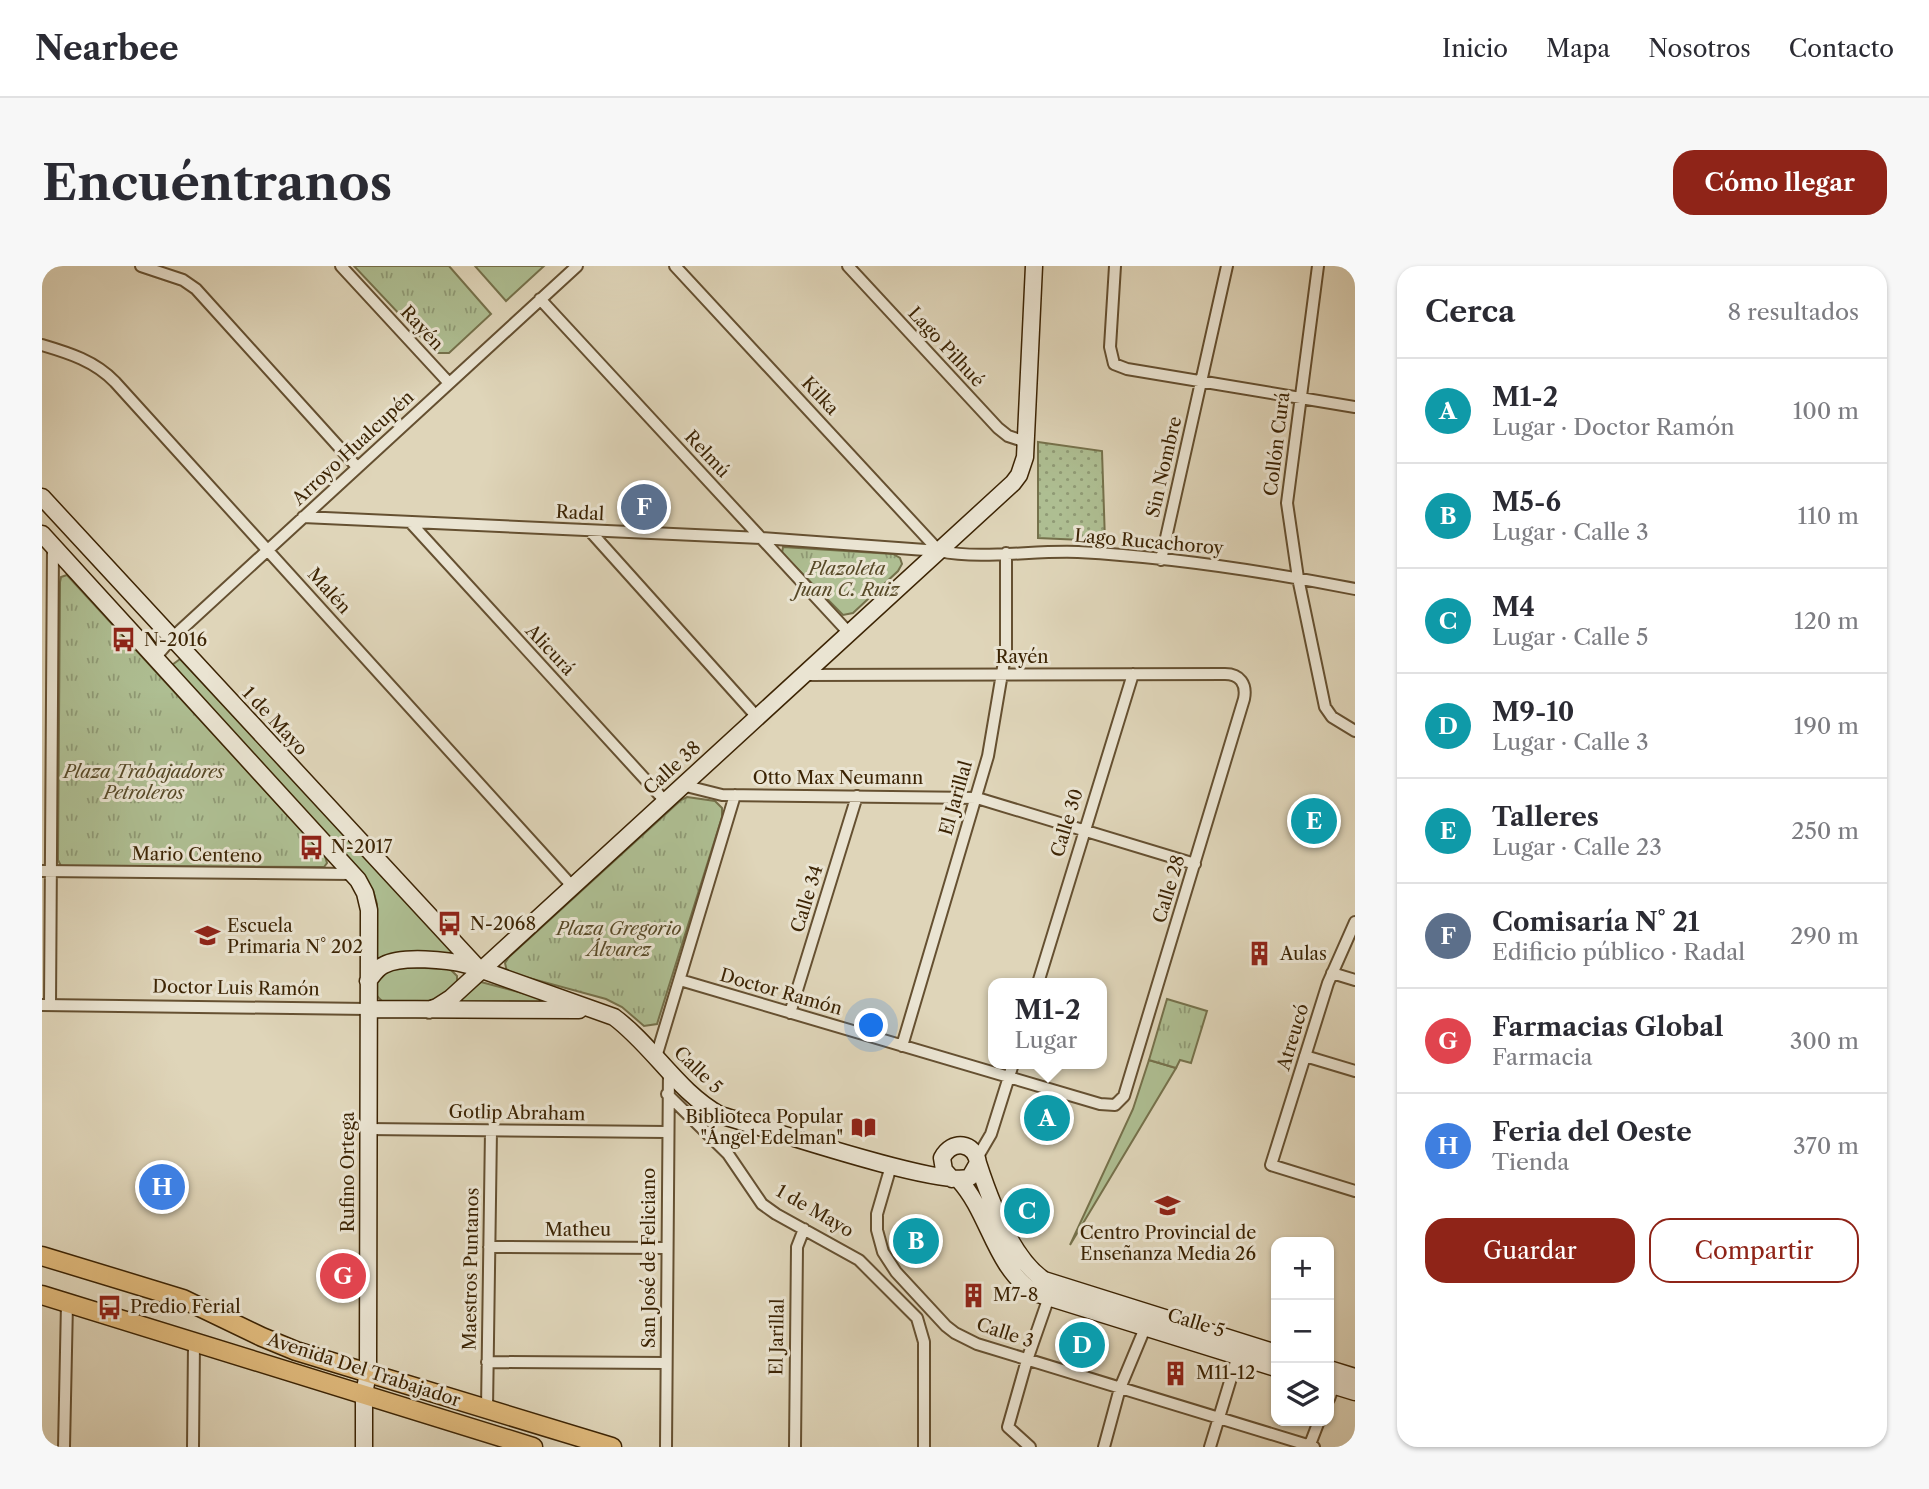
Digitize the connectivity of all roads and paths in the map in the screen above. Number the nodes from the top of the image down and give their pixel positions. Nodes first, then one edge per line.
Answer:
1 (141, 266) edge
2 (341, 266) edge
3 (577, 266) edge
4 (675, 266) edge
5 (848, 266) edge
6 (1034, 266) edge
7 (1115, 266) edge
8 (1227, 266) edge
9 (1318, 266) edge
10 (540, 299) junction
11 (42, 345) edge
12 (1201, 381) junction
13 (449, 383) junction
14 (1300, 398) junction
15 (1355, 407) edge
16 (1026, 442) junction
17 (357, 467) junction
18 (42, 497) edge
19 (303, 517) junction
20 (410, 522) junction
21 (590, 531) junction
22 (761, 538) junction
23 (48, 540) edge
24 (268, 550) junction
25 (939, 551) junction
26 (1006, 552) junction
27 (1161, 559) junction
28 (1298, 578) junction
29 (1355, 589) edge
30 (47, 626) edge
31 (849, 633) junction
32 (172, 638) junction
33 (155, 658) junction
34 (1003, 674) junction
35 (1133, 674) junction
36 (803, 675) junction
37 (1240, 680) joint
38 (757, 717) junction
39 (1355, 731) edge
40 (47, 749) edge
41 (682, 785) junction
42 (735, 795) junction
43 (857, 796) junction
44 (977, 798) junction
45 (665, 801) junction
46 (1085, 830) junction
47 (1195, 864) junction
48 (46, 871) edge
49 (352, 874) junction
50 (572, 886) junction
51 (1355, 922) edge
52 (480, 971) junction
53 (1332, 973) junction
54 (1040, 978) edge
55 (680, 980) junction
56 (1355, 980) edge
57 (368, 981) junction
58 (46, 1005) edge
59 (368, 1009) junction
60 (429, 1010) junction
61 (594, 1010) junction
62 (790, 1013) junction
63 (902, 1046) junction
64 (1305, 1056) junction
65 (656, 1057) junction
66 (669, 1069) junction
67 (1011, 1069) edge
68 (1355, 1071) edge
69 (1009, 1077) junction
70 (667, 1094) junction
71 (1115, 1105) joint
72 (367, 1129) junction
73 (491, 1130) junction
74 (667, 1132) junction
75 (978, 1160) junction
76 (891, 1166) junction
77 (956, 1180) junction
78 (1355, 1191) edge
79 (804, 1229) junction
80 (489, 1247) junction
81 (666, 1248) junction
82 (42, 1256) edge
83 (1052, 1291) junction
84 (42, 1295) edge
85 (67, 1303) junction
86 (1146, 1328) junction
87 (194, 1343) junction
88 (1240, 1349) junction
89 (1271, 1352) edge
90 (1027, 1360) junction
91 (487, 1362) junction
92 (666, 1363) junction
93 (1271, 1365) edge
94 (1334, 1371) edge
95 (368, 1373) junction
96 (1355, 1377) edge
97 (1120, 1388) junction
98 (1334, 1389) edge
99 (1355, 1392) edge
100 (365, 1394) junction
101 (487, 1409) junction
102 (1219, 1418) junction
103 (1318, 1426) edge
104 (64, 1447) edge
105 (193, 1447) edge
106 (364, 1447) edge
107 (533, 1447) edge
108 (612, 1447) edge
109 (666, 1447) edge
110 (795, 1447) edge
111 (924, 1447) edge
112 (1030, 1447) edge
113 (1104, 1447) edge
114 (1210, 1447) edge
115 (1310, 1447) edge

1 - 17 street
2 - 13 street, Rayén
3 - 10 street, Arroyo Hualcupén
4 - 25 street, Kilka
5 - 16 street, Lago Pilhué
6 - 16 street
7 - 12 street
8 - 12 street, Sin Nombre
9 - 14 street, Collón Curá
10 - 13 street, Arroyo Hualcupén
10 - 22 street, Relmú
11 - 24 street, Malén
12 - 14 street
12 - 27 street, Sin Nombre
13 - 17 street, Arroyo Hualcupén
14 - 15 street
14 - 28 street, Collón Curá
16 - 25 street
17 - 19 street, Arroyo Hualcupén
18 - 32 street, 1 de Mayo
19 - 20 street, Radal
19 - 24 street, Arroyo Hualcupén
20 - 21 street, Radal
20 - 45 street, Alicurá
21 - 22 street, Radal
21 - 38 street
22 - 25 street, Radal
22 - 31 street, Relmú
23 - 30 street
23 - 33 street
24 - 32 street, Arroyo Hualcupén
24 - 50 street, Malén
25 - 26 street, Lago Rucachoroy
25 - 31 street, Calle 38
26 - 27 street, Lago Rucachoroy
26 - 34 street, El Jarillal
27 - 28 street, Lago Rucachoroy
28 - 29 street, Lago Rucachoroy
28 - 39 street, Collón Curá
30 - 40 street
31 - 36 street, Calle 38
32 - 33 street, Arroyo Hualcupén
32 - 52 street, 1 de Mayo
33 - 49 street
34 - 35 street, Rayén
34 - 36 street, Rayén
34 - 44 street, El Jarillal
35 - 37 street, Rayén
35 - 46 street, Calle 30
36 - 38 street, Calle 38
37 - 47 street, Calle 28
38 - 41 street, Calle 38
40 - 48 street
41 - 42 street, Otto Max Neumann
41 - 45 street, Calle 38
42 - 43 street, Otto Max Neumann
42 - 55 street
43 - 44 street, Otto Max Neumann
43 - 62 street, Calle 34
44 - 46 street, Otto Max Neumann
44 - 63 street, El Jarillal
45 - 50 street, Calle 38
46 - 47 street, Otto Max Neumann
46 - 54 street, Calle 30
47 - 71 street, Calle 28
48 - 49 street, Mario Centeno
48 - 58 street
49 - 57 street
50 - 52 street, Calle 38
51 - 53 street, Atreucó
52 - 57 street, Calle 5
52 - 60 street, Calle 38
52 - 61 street, Calle 5
53 - 56 street
53 - 64 street, Atreucó
55 - 62 street, Doctor Ramón
55 - 65 street
57 - 59 street, Rufino Ortega
58 - 59 street, Doctor Luis Ramón
59 - 60 street, Doctor Luis Ramón
59 - 72 street, Rufino Ortega
60 - 61 street, Calle 5
61 - 65 street, Calle 5
62 - 63 street, Doctor Ramón
63 - 69 street, Doctor Ramón
64 - 68 street
64 - 78 street, Atreucó
65 - 66 street, Calle 5
66 - 70 street, San José de Feliciano
66 - 76 street, Calle 5
67 - 69 street
69 - 71 street, Doctor Ramón
69 - 75 street
70 - 74 street, San José de Feliciano
70 - 79 street, 1 de Mayo
72 - 73 street, Gotlip Abraham
72 - 95 street, Rufino Ortega
73 - 74 street, Gotlip Abraham
73 - 80 street, Maestros Puntanos
74 - 81 street, San José de Feliciano
75 - 77 street
75 - 77 street
75 - 83 street, Calle 5
76 - 77 street, Calle 5
76 - 90 street, Calle 3
77 - 83 street, Calle 5
79 - 110 street, El Jarillal
79 - 111 street, 1 de Mayo
80 - 81 street, Matheu
80 - 91 street, Maestros Puntanos
81 - 92 street, San José de Feliciano
82 - 95 main road, Avenida Del Trabajador
83 - 86 street, Calle 5
83 - 88 street, Calle 5
83 - 90 street
84 - 85 main road, Avenida Del Trabajador
85 - 87 main road, Avenida Del Trabajador
85 - 104 street
86 - 88 street, Calle 5
86 - 97 street
87 - 100 main road, Avenida Del Trabajador
87 - 105 street
88 - 89 street, Calle 5
88 - 93 street, Calle 5
88 - 102 street
90 - 97 street, Calle 3
90 - 112 street
91 - 92 street
91 - 101 street, Maestros Puntanos
92 - 109 street, San José de Feliciano
94 - 96 street
95 - 100 street, Rufino Ortega
95 - 101 main road, Avenida Del Trabajador
97 - 102 street, Calle 3
97 - 113 street
98 - 99 street
100 - 106 street, Rufino Ortega
100 - 107 main road, Avenida Del Trabajador
101 - 108 main road, Avenida Del Trabajador
102 - 114 street
102 - 115 street, Calle 3
103 - 115 street

